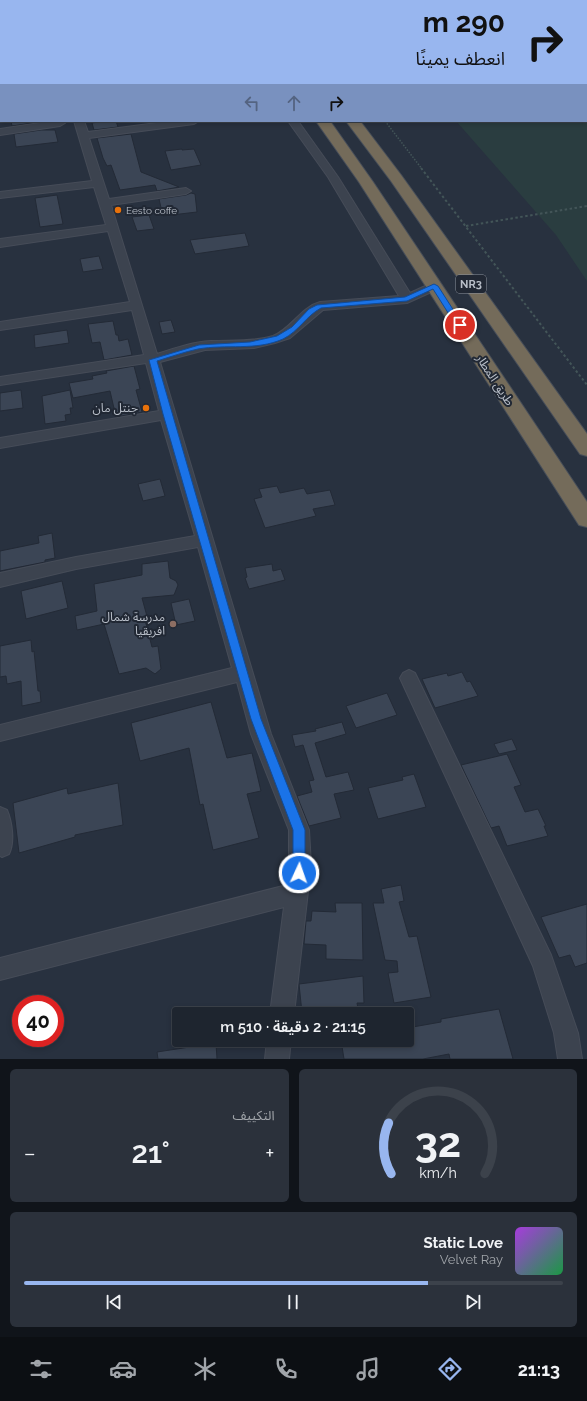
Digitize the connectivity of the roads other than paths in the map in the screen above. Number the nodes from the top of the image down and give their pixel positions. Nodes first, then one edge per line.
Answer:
1 (79, 122) edge
2 (187, 122) edge
3 (294, 122) edge
4 (324, 122) edge
5 (354, 122) edge
6 (60, 123) dead end
7 (0, 132) edge
8 (84, 136) junction
9 (98, 183) junction
10 (186, 190) dead end
11 (0, 195) edge
12 (105, 203) junction
13 (113, 227) junction
14 (0, 243) edge
15 (434, 286) junction
16 (407, 299) junction
17 (137, 305) junction
18 (0, 326) edge
19 (153, 359) junction
20 (0, 381) edge
21 (167, 414) junction
22 (0, 443) edge
23 (587, 449) edge
24 (587, 520) edge
25 (205, 540) junction
26 (0, 580) edge
27 (242, 673) junction
28 (409, 678) dead end
29 (0, 732) edge
30 (0, 817) edge
31 (2, 847) dead end
32 (297, 893) junction
33 (0, 969) edge
34 (283, 1007) edge
35 (278, 1047) edge
36 (277, 1059) edge
37 (570, 1059) edge

1 - 8 street
2 - 8 street
3 - 16 street
4 - 15 highway, طريق المطار / NR3
5 - 23 highway, NR3
6 - 7 street
8 - 9 street
9 - 11 street
9 - 12 street
10 - 12 street
12 - 13 street
13 - 14 street
13 - 17 street
15 - 16 street
15 - 24 highway, طريق المطار / NR3
16 - 19 street
17 - 18 street
17 - 19 street
19 - 20 street
19 - 21 street
21 - 22 street
21 - 25 street
25 - 26 street
25 - 27 street
27 - 29 street
27 - 32 street
28 - 37 street
30 - 31 street
32 - 33 street
32 - 34 street
35 - 36 street

